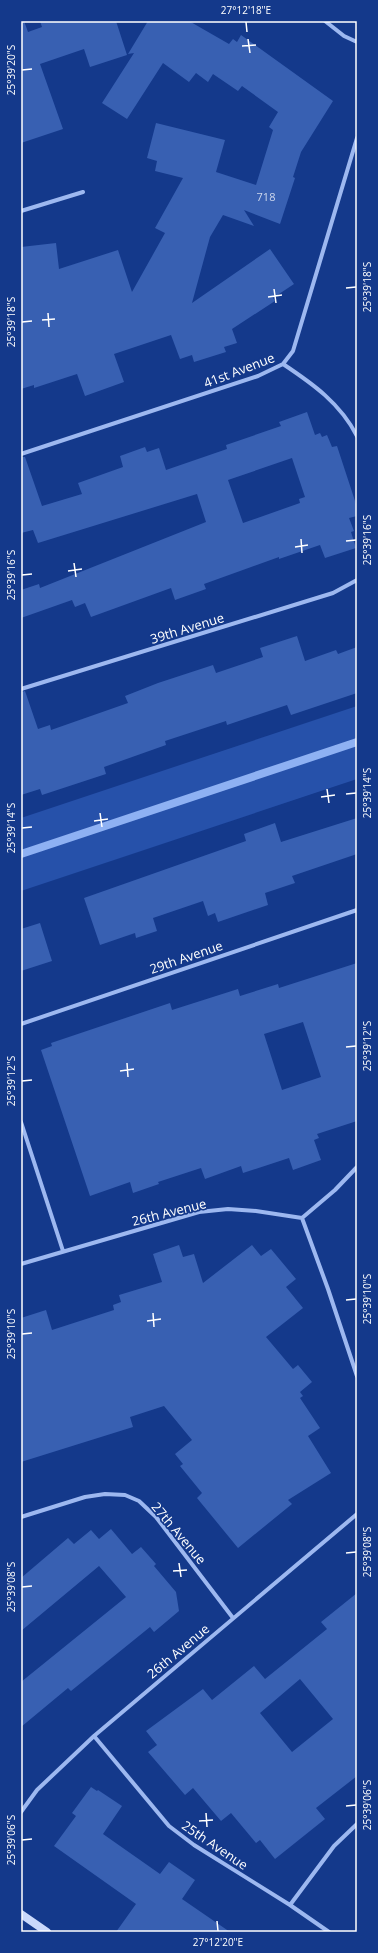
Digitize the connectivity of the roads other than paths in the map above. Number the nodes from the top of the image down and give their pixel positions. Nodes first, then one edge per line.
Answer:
1 (325, 21) edge
2 (357, 42) edge
3 (357, 138) edge
4 (83, 192) dead end
5 (21, 211) edge
6 (283, 364) junction
7 (357, 436) edge
8 (21, 454) edge
9 (357, 580) edge
10 (21, 689) edge
11 (357, 910) edge
12 (21, 1024) edge
13 (21, 1122) edge
14 (357, 1167) edge
15 (302, 1218) junction
16 (63, 1251) junction
17 (21, 1264) edge
18 (357, 1376) edge
19 (357, 1514) edge
20 (21, 1517) edge
21 (233, 1618) junction
22 (94, 1736) junction
23 (21, 1812) edge
24 (357, 1824) edge
25 (290, 1905) junction
26 (21, 1914) edge
27 (48, 1932) edge
28 (329, 1932) edge

1 - 2 street
3 - 6 street, 41st Avenue
4 - 5 street
6 - 7 street
6 - 8 street, 41st Avenue
9 - 10 street, 39th Avenue
11 - 12 street, 29th Avenue
13 - 16 street
14 - 15 street
15 - 16 street, 26th Avenue
15 - 18 street
16 - 17 street, 26th Avenue
19 - 21 street, 26th Avenue
20 - 21 street, 27th Avenue
21 - 22 street, 26th Avenue
22 - 23 street, 26th Avenue
22 - 25 street, 25th Avenue
24 - 25 street
25 - 28 street, 25th Avenue
26 - 27 street

